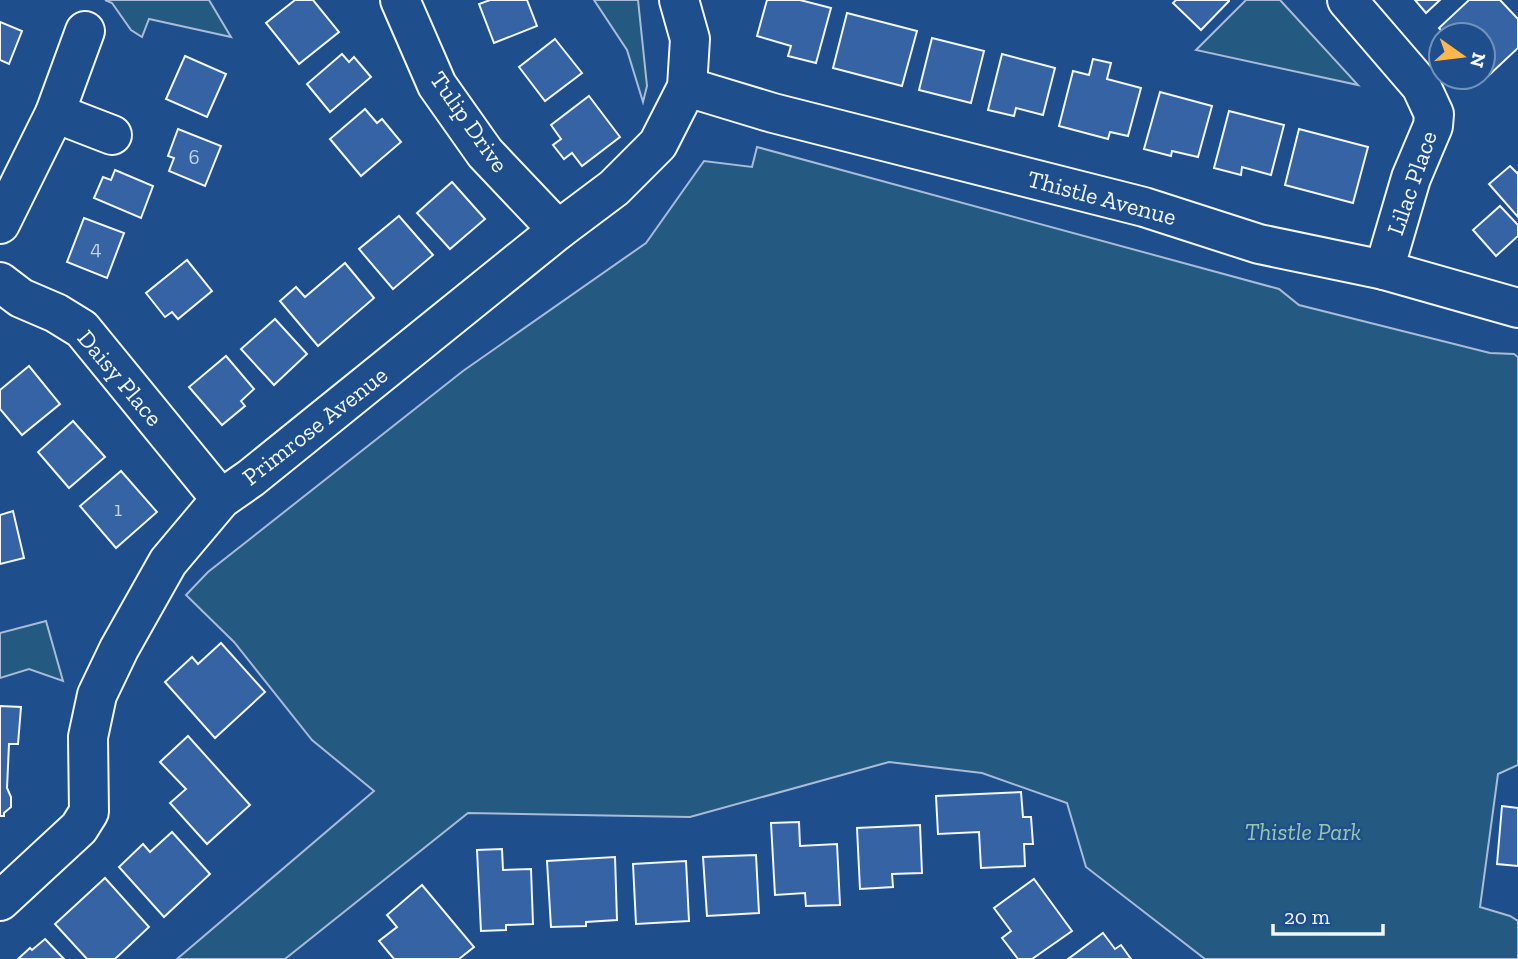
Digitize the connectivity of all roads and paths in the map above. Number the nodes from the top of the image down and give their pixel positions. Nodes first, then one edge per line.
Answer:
1 (400, 0) edge
2 (679, 0) edge
3 (1347, 0) edge
4 (85, 30) dead end
5 (687, 87) junction
6 (55, 113) junction
7 (112, 135) dead end
8 (0, 224) edge
9 (558, 230) junction
10 (1384, 270) junction
11 (0, 282) edge
12 (1518, 308) edge
13 (221, 499) junction
14 (0, 901) edge

1 - 9 street, Tulip Drive
2 - 5 street, Primrose Avenue
3 - 10 street, Lilac Place
4 - 6 street
5 - 9 street, Primrose Avenue
5 - 10 street, Thistle Avenue
6 - 7 street
6 - 8 street
9 - 13 street, Primrose Avenue
10 - 12 street, Thistle Avenue
11 - 13 street, Daisy Place
13 - 14 street, Primrose Avenue

